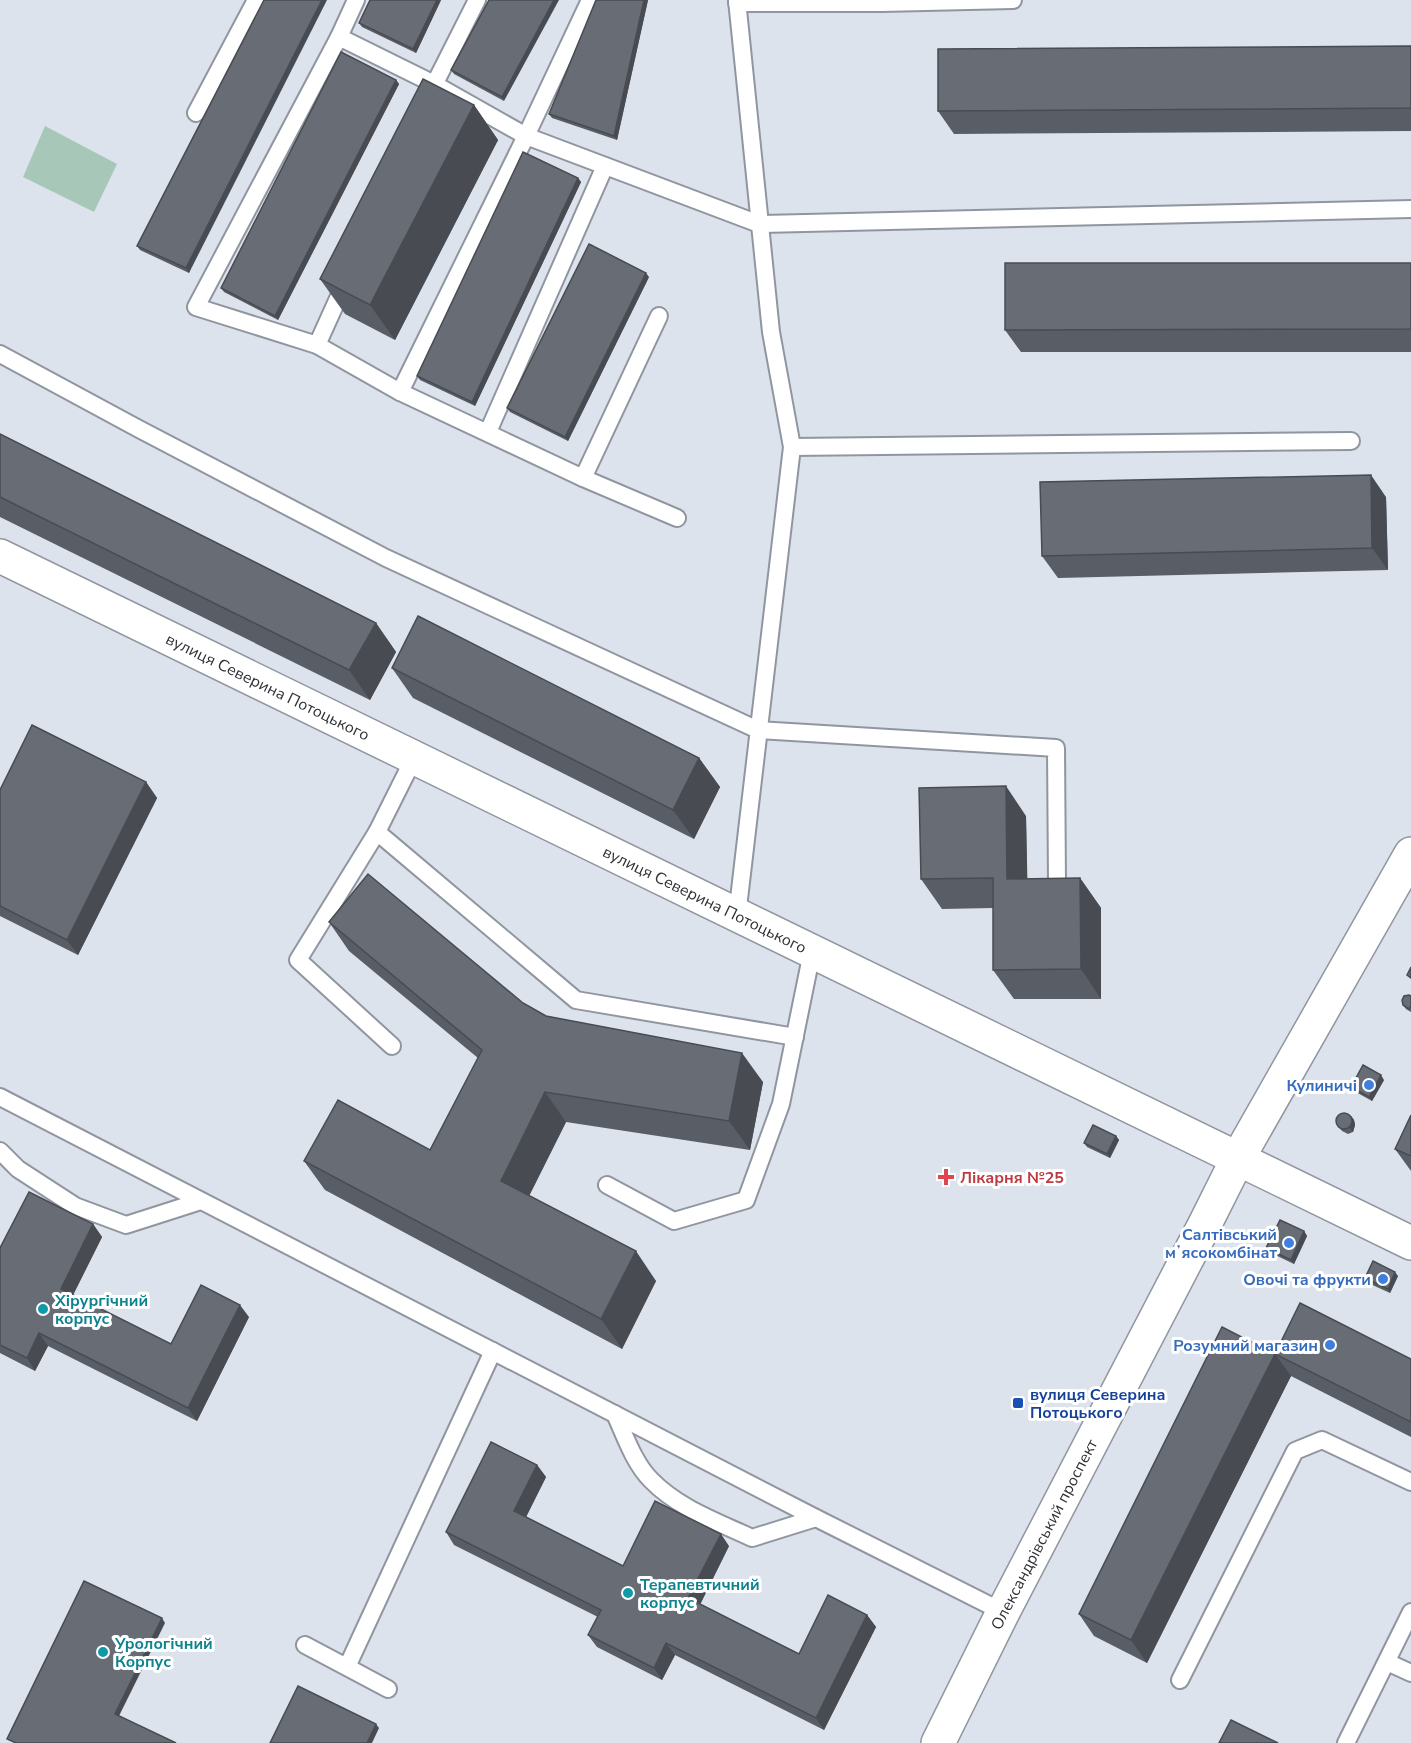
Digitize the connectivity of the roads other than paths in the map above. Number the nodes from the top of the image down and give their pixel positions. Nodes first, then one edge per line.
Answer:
1 (255, 0) edge
2 (356, 0) edge
3 (477, 0) edge
4 (590, 0) edge
5 (1012, 0) edge
6 (737, 2) edge
7 (339, 37) junction
8 (434, 84) junction
9 (425, 106) edge
10 (196, 113) dead end
11 (526, 136) junction
12 (605, 166) junction
13 (1411, 209) edge
14 (759, 224) junction
15 (351, 269) edge
16 (659, 316) dead end
17 (317, 345) junction
18 (0, 354) edge
19 (400, 392) junction
20 (488, 432) junction
21 (1351, 441) dead end
22 (792, 447) junction
23 (583, 478) junction
24 (677, 518) dead end
25 (0, 556) edge
26 (758, 730) junction
27 (414, 758) junction
28 (377, 832) junction
29 (1411, 854) edge
30 (1057, 883) edge
31 (737, 916) junction
32 (812, 952) junction
33 (795, 1037) junction
34 (392, 1046) dead end
35 (0, 1097) edge
36 (0, 1151) edge
37 (1237, 1160) junction
38 (607, 1185) dead end
39 (201, 1201) junction
40 (1411, 1243) edge
41 (493, 1351) junction
42 (615, 1414) junction
43 (1411, 1482) edge
44 (816, 1518) junction
45 (1003, 1612) junction
46 (1411, 1612) edge
47 (305, 1646) dead end
48 (1387, 1662) junction
49 (1411, 1673) edge
50 (1180, 1680) dead end
51 (938, 1743) edge
52 (1346, 1743) edge

1 - 10 lane
2 - 7 lane
3 - 8 lane
4 - 11 lane
5 - 6 lane
6 - 14 lane
7 - 8 lane
7 - 17 lane
8 - 9 lane
8 - 11 lane
11 - 12 lane
11 - 19 lane
12 - 14 lane
12 - 20 lane
13 - 14 lane
14 - 22 lane
15 - 17 lane
16 - 23 lane
17 - 19 lane
18 - 26 lane
19 - 20 lane
20 - 23 lane
21 - 22 lane
22 - 26 lane
23 - 24 lane
25 - 27 street, вулиця Северина Потоцького
26 - 30 lane
26 - 31 lane
27 - 28 lane
27 - 31 street, вулиця Северина Потоцького
28 - 33 lane
28 - 34 lane
29 - 37 street, Олександрівський проспект
31 - 32 street, вулиця Северина Потоцького
32 - 33 lane
32 - 37 street, вулиця Северина Потоцького
33 - 38 lane
35 - 39 lane
36 - 39 lane
37 - 40 street, вулиця Северина Потоцького
37 - 45 street, Олександрівський проспект
39 - 41 lane
41 - 42 lane
41 - 47 lane
42 - 44 lane
42 - 44 lane
43 - 50 lane
44 - 45 lane
45 - 51 street, Олександрівський проспект
46 - 48 lane
48 - 49 lane
48 - 52 lane

